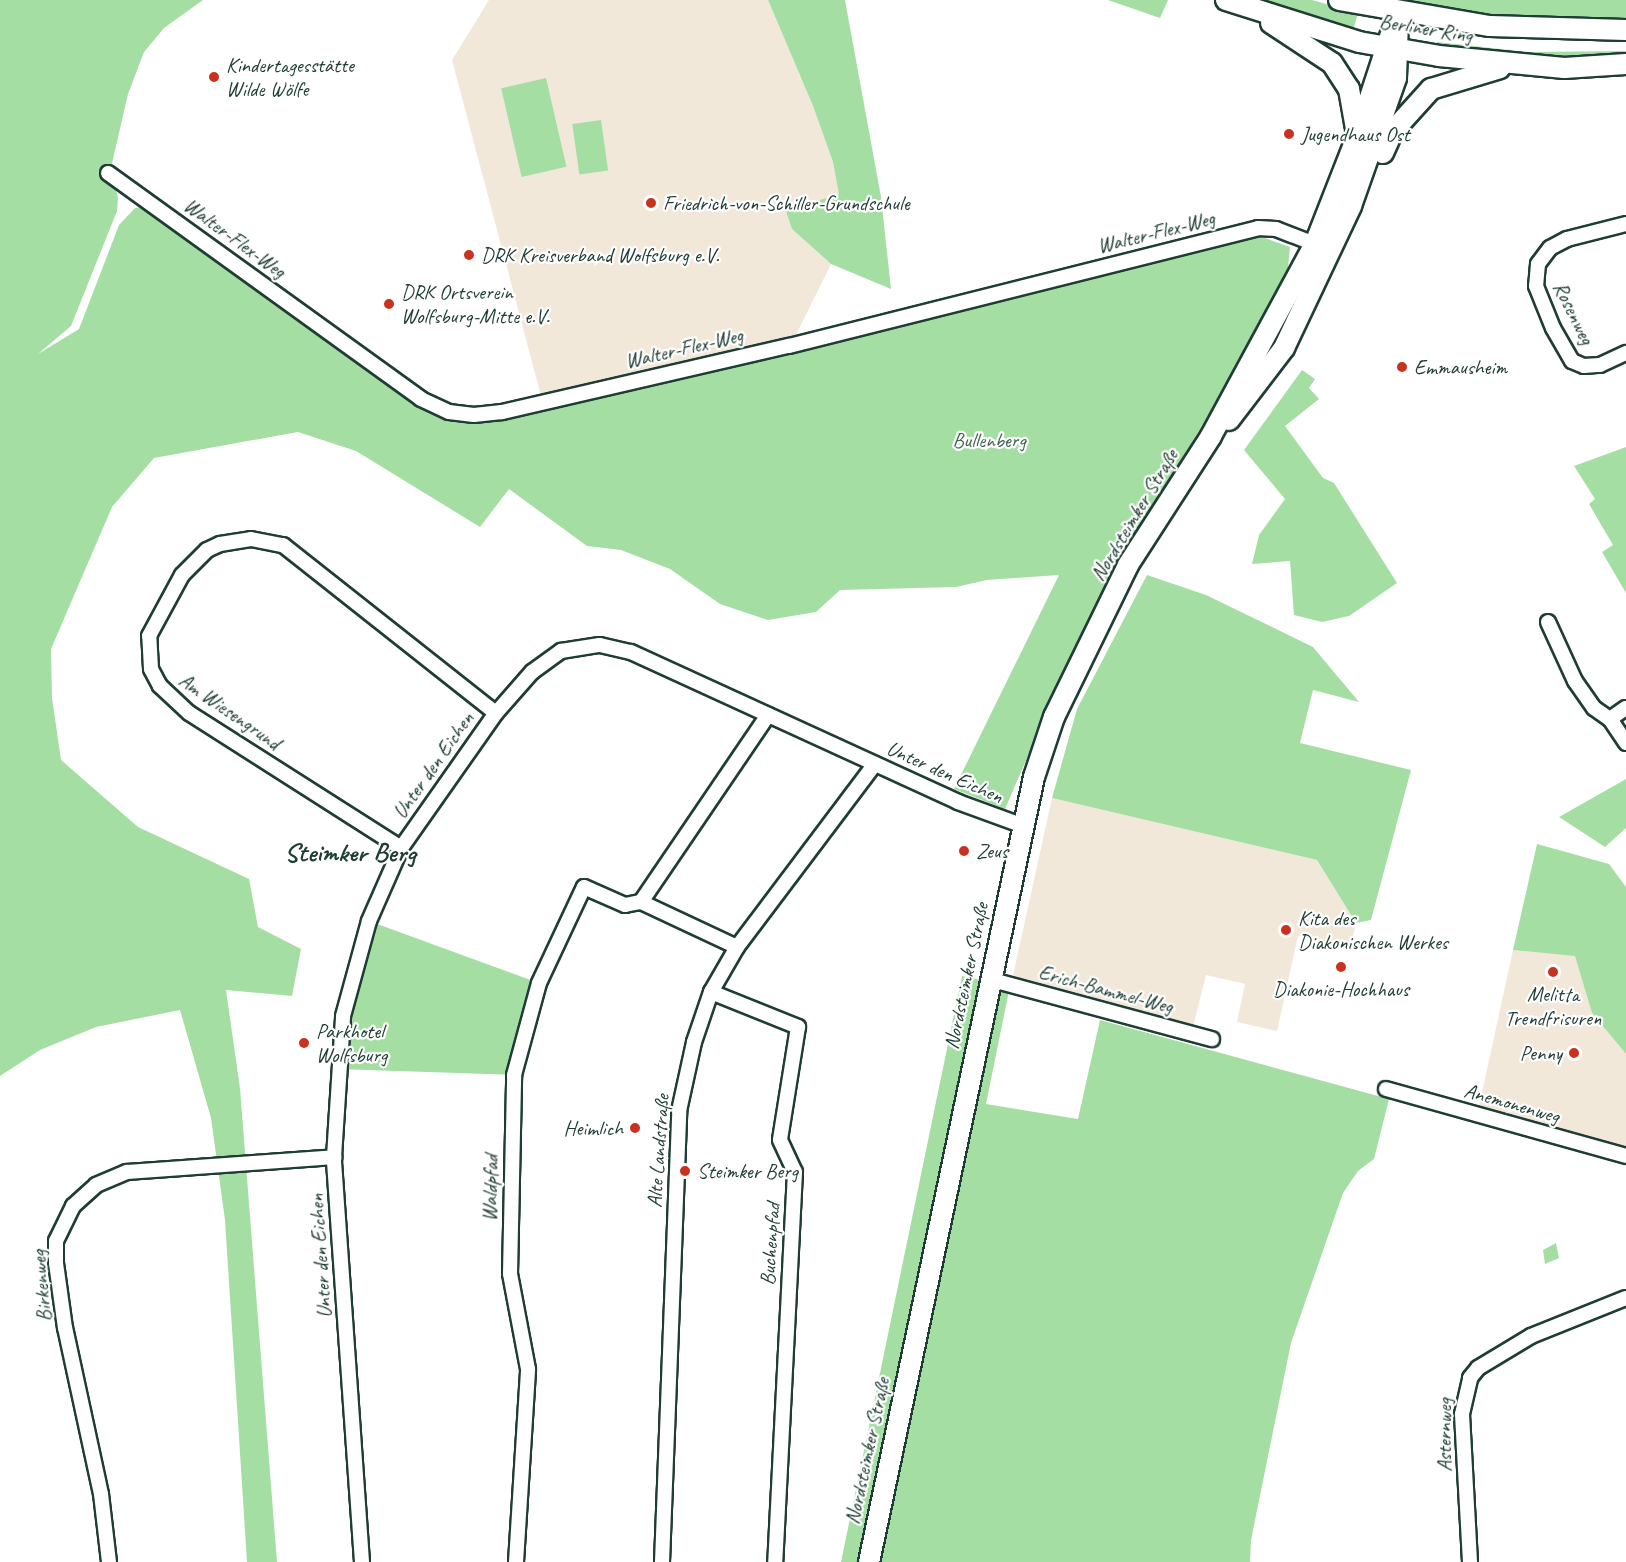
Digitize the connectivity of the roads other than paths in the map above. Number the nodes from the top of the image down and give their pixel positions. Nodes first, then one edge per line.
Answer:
1 (1226, 0) edge
2 (1339, 0) edge
3 (1246, 8) junction
4 (1398, 12) junction
5 (1626, 30) edge
6 (1392, 48) junction
7 (1626, 64) edge
8 (1515, 65) junction
9 (1357, 137) junction
10 (108, 173) dead end
11 (1351, 206) junction
12 (1626, 224) edge
13 (1323, 247) junction
14 (1626, 353) edge
15 (1548, 622) dead end
16 (1626, 708) edge
17 (496, 712) junction
18 (768, 715) junction
19 (1610, 719) junction
20 (1626, 743) edge
21 (875, 764) junction
22 (1021, 825) junction
23 (401, 848) junction
24 (641, 902) junction
25 (737, 947) junction
26 (989, 979) junction
27 (711, 992) junction
28 (1212, 1039) dead end
29 (1386, 1089) dead end
30 (1626, 1156) edge
31 (334, 1157) junction
32 (1626, 1298) edge
33 (109, 1562) edge
34 (362, 1562) edge
35 (516, 1562) edge
36 (662, 1562) edge
37 (775, 1562) edge
38 (869, 1562) edge
39 (1470, 1562) edge

1 - 3 street, Berliner Ring
2 - 4 street, Berliner Ring
3 - 6 street, Berliner Ring
3 - 9 street
4 - 5 street, Berliner Ring
4 - 6 street, Nordsteimker Straße
6 - 8 street, Berliner Ring
6 - 9 street, Nordsteimker Straße
6 - 11 street, Nordsteimker Straße
7 - 8 street, Berliner Ring
8 - 11 street
9 - 13 street, Nordsteimker Straße
10 - 13 street, Walter-Flex-Weg
11 - 13 street, Nordsteimker Straße
12 - 14 street, Rosenweg
13 - 22 street, Nordsteimker Straße
15 - 19 street
16 - 19 street
17 - 18 street, Unter den Eichen
17 - 23 street, Unter den Eichen
17 - 23 street, Am Wiesengrund
18 - 21 street, Unter den Eichen
18 - 24 street
19 - 20 street
21 - 22 street, Unter den Eichen
21 - 25 street, Alte Landstraße
22 - 26 street, Nordsteimker Straße
23 - 31 street, Unter den Eichen
24 - 25 street, Waldpfad
24 - 35 street, Waldpfad
25 - 27 street, Alte Landstraße
26 - 28 street, Erich-Bammel-Weg
26 - 38 street, Nordsteimker Straße
27 - 36 street, Alte Landstraße
27 - 37 street, Buchenpfad
29 - 30 street, Anemonenweg
31 - 33 street, Birkenweg
31 - 34 street, Unter den Eichen
32 - 39 street, Asternweg

